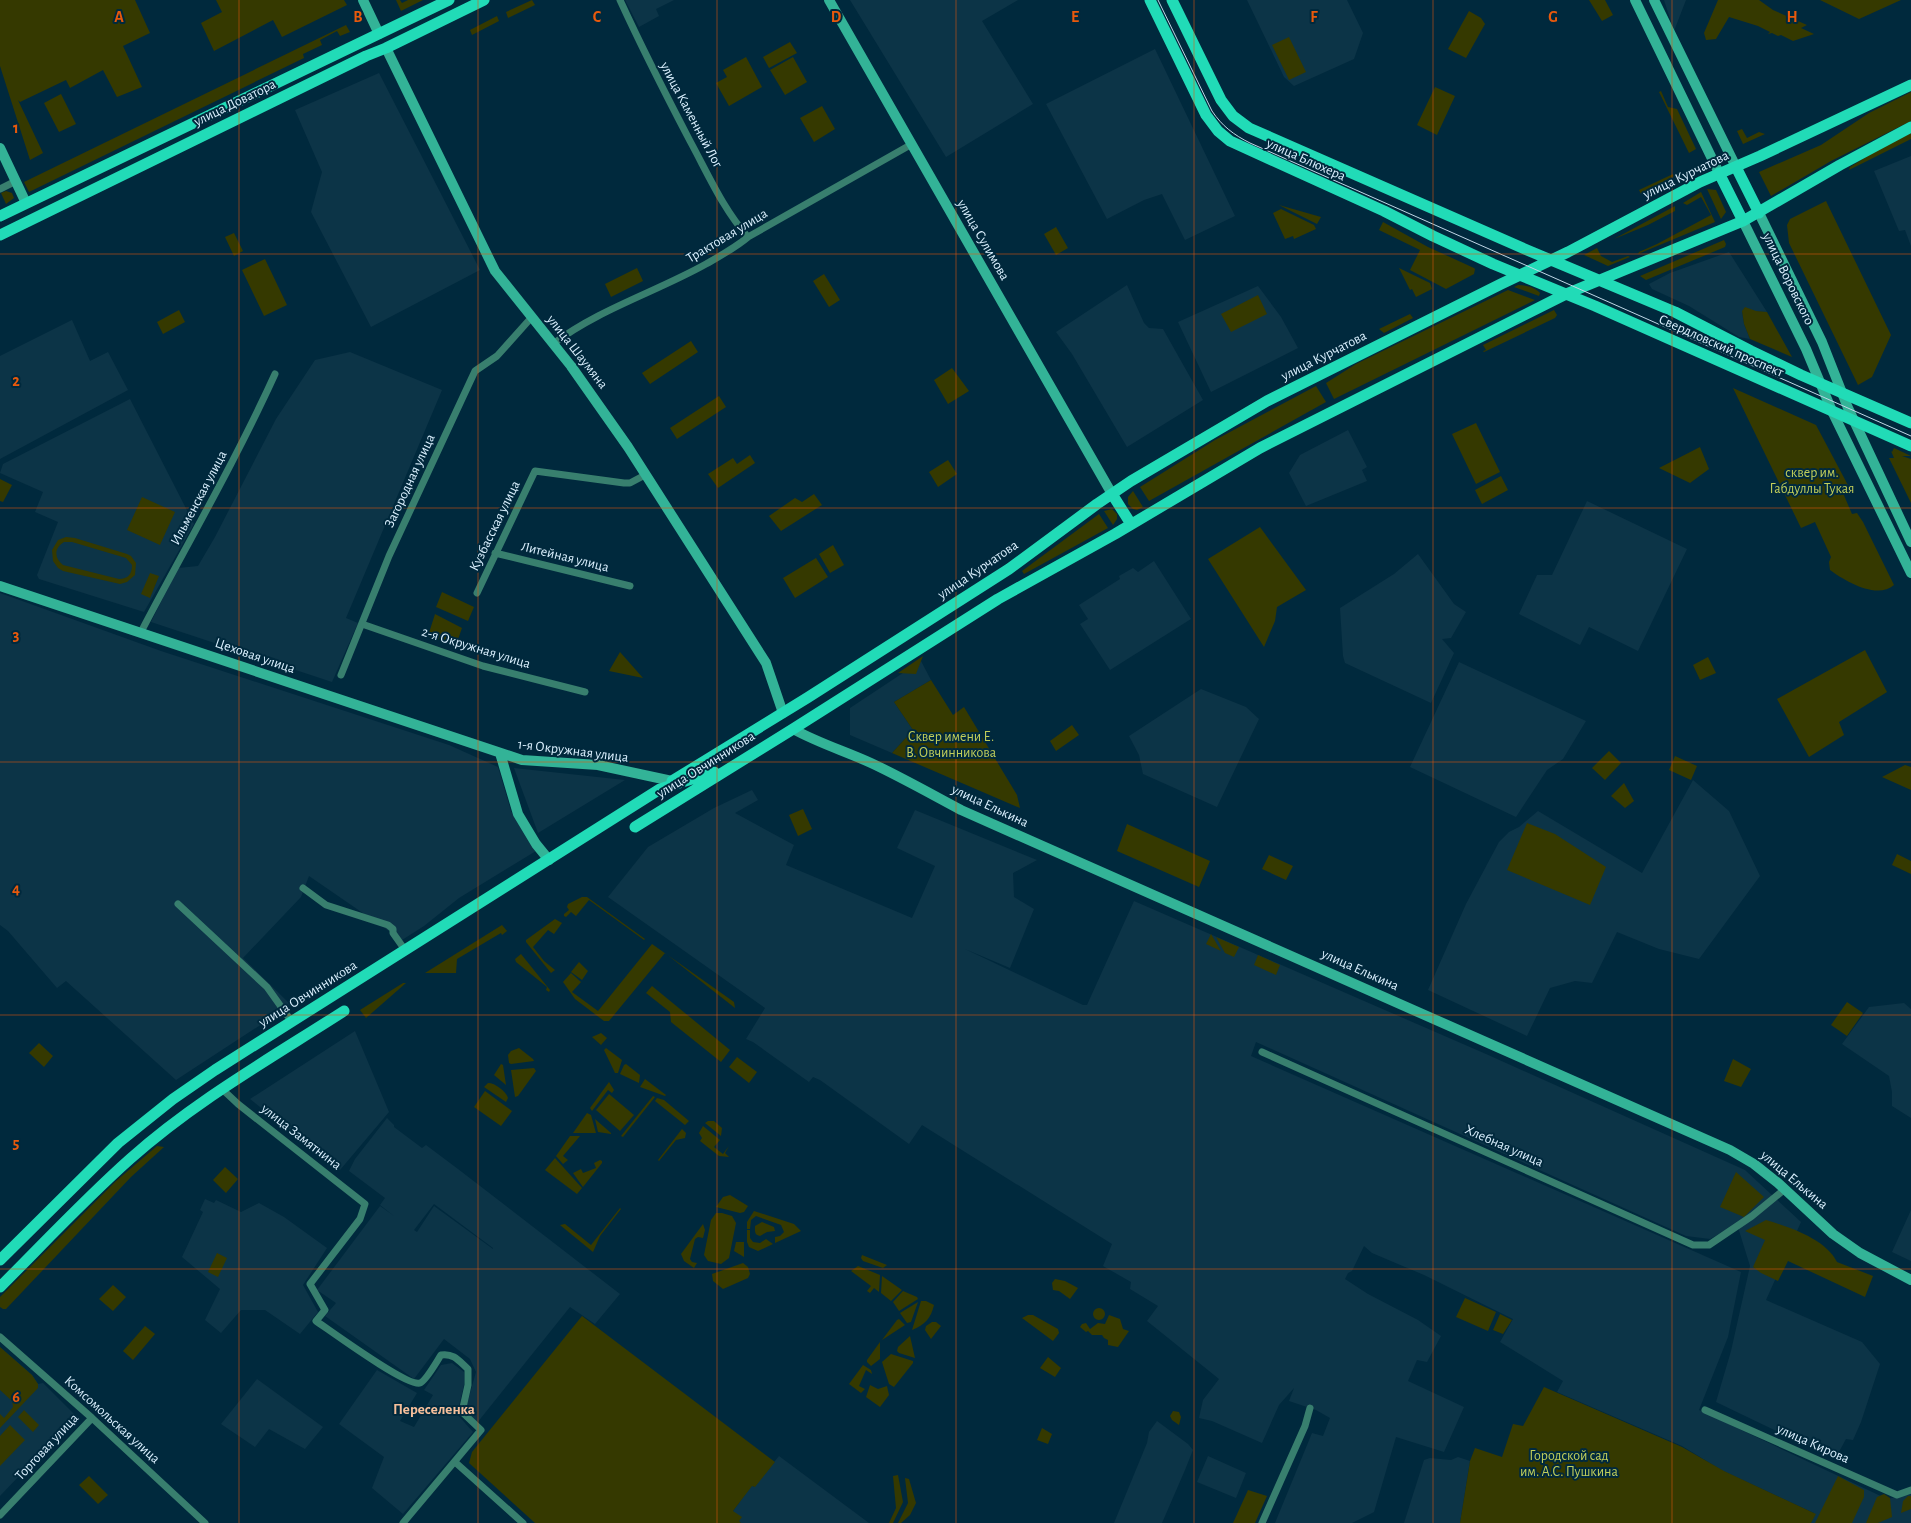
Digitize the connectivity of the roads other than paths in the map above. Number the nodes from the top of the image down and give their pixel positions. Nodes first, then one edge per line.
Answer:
1 (363, 0) edge
2 (449, 0) edge
3 (484, 0) edge
4 (620, 0) edge
5 (829, 0) edge
6 (1150, 0) edge
7 (1172, 0) edge
8 (1635, 0) edge
9 (1654, 0) edge
10 (379, 34) junction
11 (386, 48) junction
12 (1911, 85) edge
13 (1911, 127) edge
14 (912, 144) junction
15 (0, 148) edge
16 (1736, 167) junction
17 (1719, 173) junction
18 (16, 181) junction
19 (0, 189) edge
20 (26, 203) junction
21 (1759, 213) junction
22 (0, 216) edge
23 (33, 219) junction
24 (1743, 220) junction
25 (0, 235) edge
26 (748, 237) junction
27 (1551, 260) junction
28 (1519, 274) junction
29 (1600, 281) junction
30 (1566, 294) junction
31 (531, 318) junction
32 (553, 344) junction
33 (275, 374) dead end
34 (1821, 384) junction
35 (1842, 392) junction
36 (1832, 411) junction
37 (1854, 420) junction
38 (1911, 423) edge
39 (1911, 446) edge
40 (646, 474) junction
41 (1112, 494) junction
42 (1131, 524) junction
43 (1911, 542) edge
44 (495, 553) junction
45 (1911, 573) edge
46 (0, 586) edge
47 (630, 586) dead end
48 (477, 593) dead end
49 (362, 624) junction
50 (141, 632) junction
51 (341, 675) dead end
52 (584, 692) dead end
53 (784, 713) junction
54 (793, 729) junction
55 (500, 754) junction
56 (730, 767) junction
57 (672, 781) joint
58 (635, 826) dead end
59 (549, 860) junction
60 (303, 888) dead end
61 (178, 904) dead end
62 (405, 950) junction
63 (344, 1011) dead end
64 (292, 1022) junction
65 (1262, 1052) dead end
66 (222, 1089) junction
67 (1787, 1190) junction
68 (0, 1260) edge
69 (1911, 1280) edge
70 (0, 1287) edge
71 (0, 1337) edge
72 (1310, 1408) dead end
73 (1705, 1410) dead end
74 (92, 1418) junction
75 (455, 1462) junction
76 (1911, 1490) edge
77 (0, 1516) edge
78 (205, 1523) edge
79 (403, 1523) edge
80 (523, 1523) edge
81 (1262, 1523) edge

1 - 10 main road, улица Шаумяна
2 - 10 main road, улица Доватора
3 - 11 main road, улица Доватора
4 - 26 street, улица Каменный Лог
5 - 14 main road, улица Сулимова
6 - 28 main road, улица Блюхера
7 - 27 main road, улица Блюхера
8 - 17 main road, улица Воровского
9 - 16 main road, улица Воровского
10 - 11 main road, улица Шаумяна
10 - 20 main road, улица Доватора
11 - 23 main road, улица Доватора
11 - 31 main road, улица Шаумяна
12 - 16 main road, улица Курчатова
13 - 21 main road
14 - 26 street, Трактовая улица
14 - 41 main road, улица Сулимова
15 - 18 main road
16 - 17 main road, улица Курчатова
16 - 21 main road, улица Воровского
17 - 24 main road, улица Воровского
17 - 27 main road, улица Курчатова
18 - 19 street
18 - 20 main road
20 - 22 main road, улица Доватора
20 - 23 main road
21 - 24 main road
21 - 35 main road, улица Воровского
23 - 25 main road, улица Доватора
24 - 29 main road
24 - 34 main road, улица Воровского
26 - 32 street, Трактовая улица
27 - 28 main road, улица Курчатова
27 - 29 main road, Свердловский проспект
28 - 30 main road, Свердловский проспект
28 - 41 main road, улица Курчатова
29 - 30 main road
29 - 34 main road, Свердловский проспект
30 - 36 main road, Свердловский проспект
30 - 42 main road
31 - 32 main road, улица Шаумяна
31 - 49 street, Загородная улица
32 - 40 main road, улица Шаумяна
33 - 50 street, Ильменская улица
34 - 35 main road, Свердловский проспект
34 - 36 main road, улица Воровского
35 - 37 main road, улица Воровского
35 - 38 main road, Свердловский проспект
36 - 37 main road, Свердловский проспект
36 - 45 main road, улица Воровского
37 - 39 main road, Свердловский проспект
37 - 43 main road, улица Воровского
40 - 44 street, Кузбасская улица
40 - 53 main road, улица Шаумяна
41 - 42 main road
41 - 53 main road, улица Курчатова
42 - 54 main road
44 - 47 street, Литейная улица
44 - 48 street, Кузбасская улица
46 - 50 main road, Цеховая улица
49 - 51 street, Загородная улица
49 - 52 street, 2-я Окружная улица
50 - 55 main road, Цеховая улица
53 - 54 main road
53 - 57 main road, улица Овчинникова
54 - 56 main road, улица Овчинникова
54 - 67 main road, улица Елькина
55 - 57 main road, 1-я Окружная улица
55 - 59 main road
56 - 58 main road, улица Овчинникова
56 - 59 main road, улица Овчинникова
59 - 62 main road, улица Овчинникова
60 - 62 street
61 - 64 street
62 - 64 main road, улица Овчинникова
63 - 66 main road
64 - 68 main road, улица Овчинникова
65 - 67 street, Хлебная улица
66 - 70 main road
66 - 75 street, улица Замятнина
67 - 69 main road, улица Елькина
71 - 74 street, Комсомольская улица
72 - 81 street
73 - 76 street, улица Кирова
74 - 77 street, Торговая улица
74 - 78 street, Комсомольская улица
75 - 79 street
75 - 80 street

